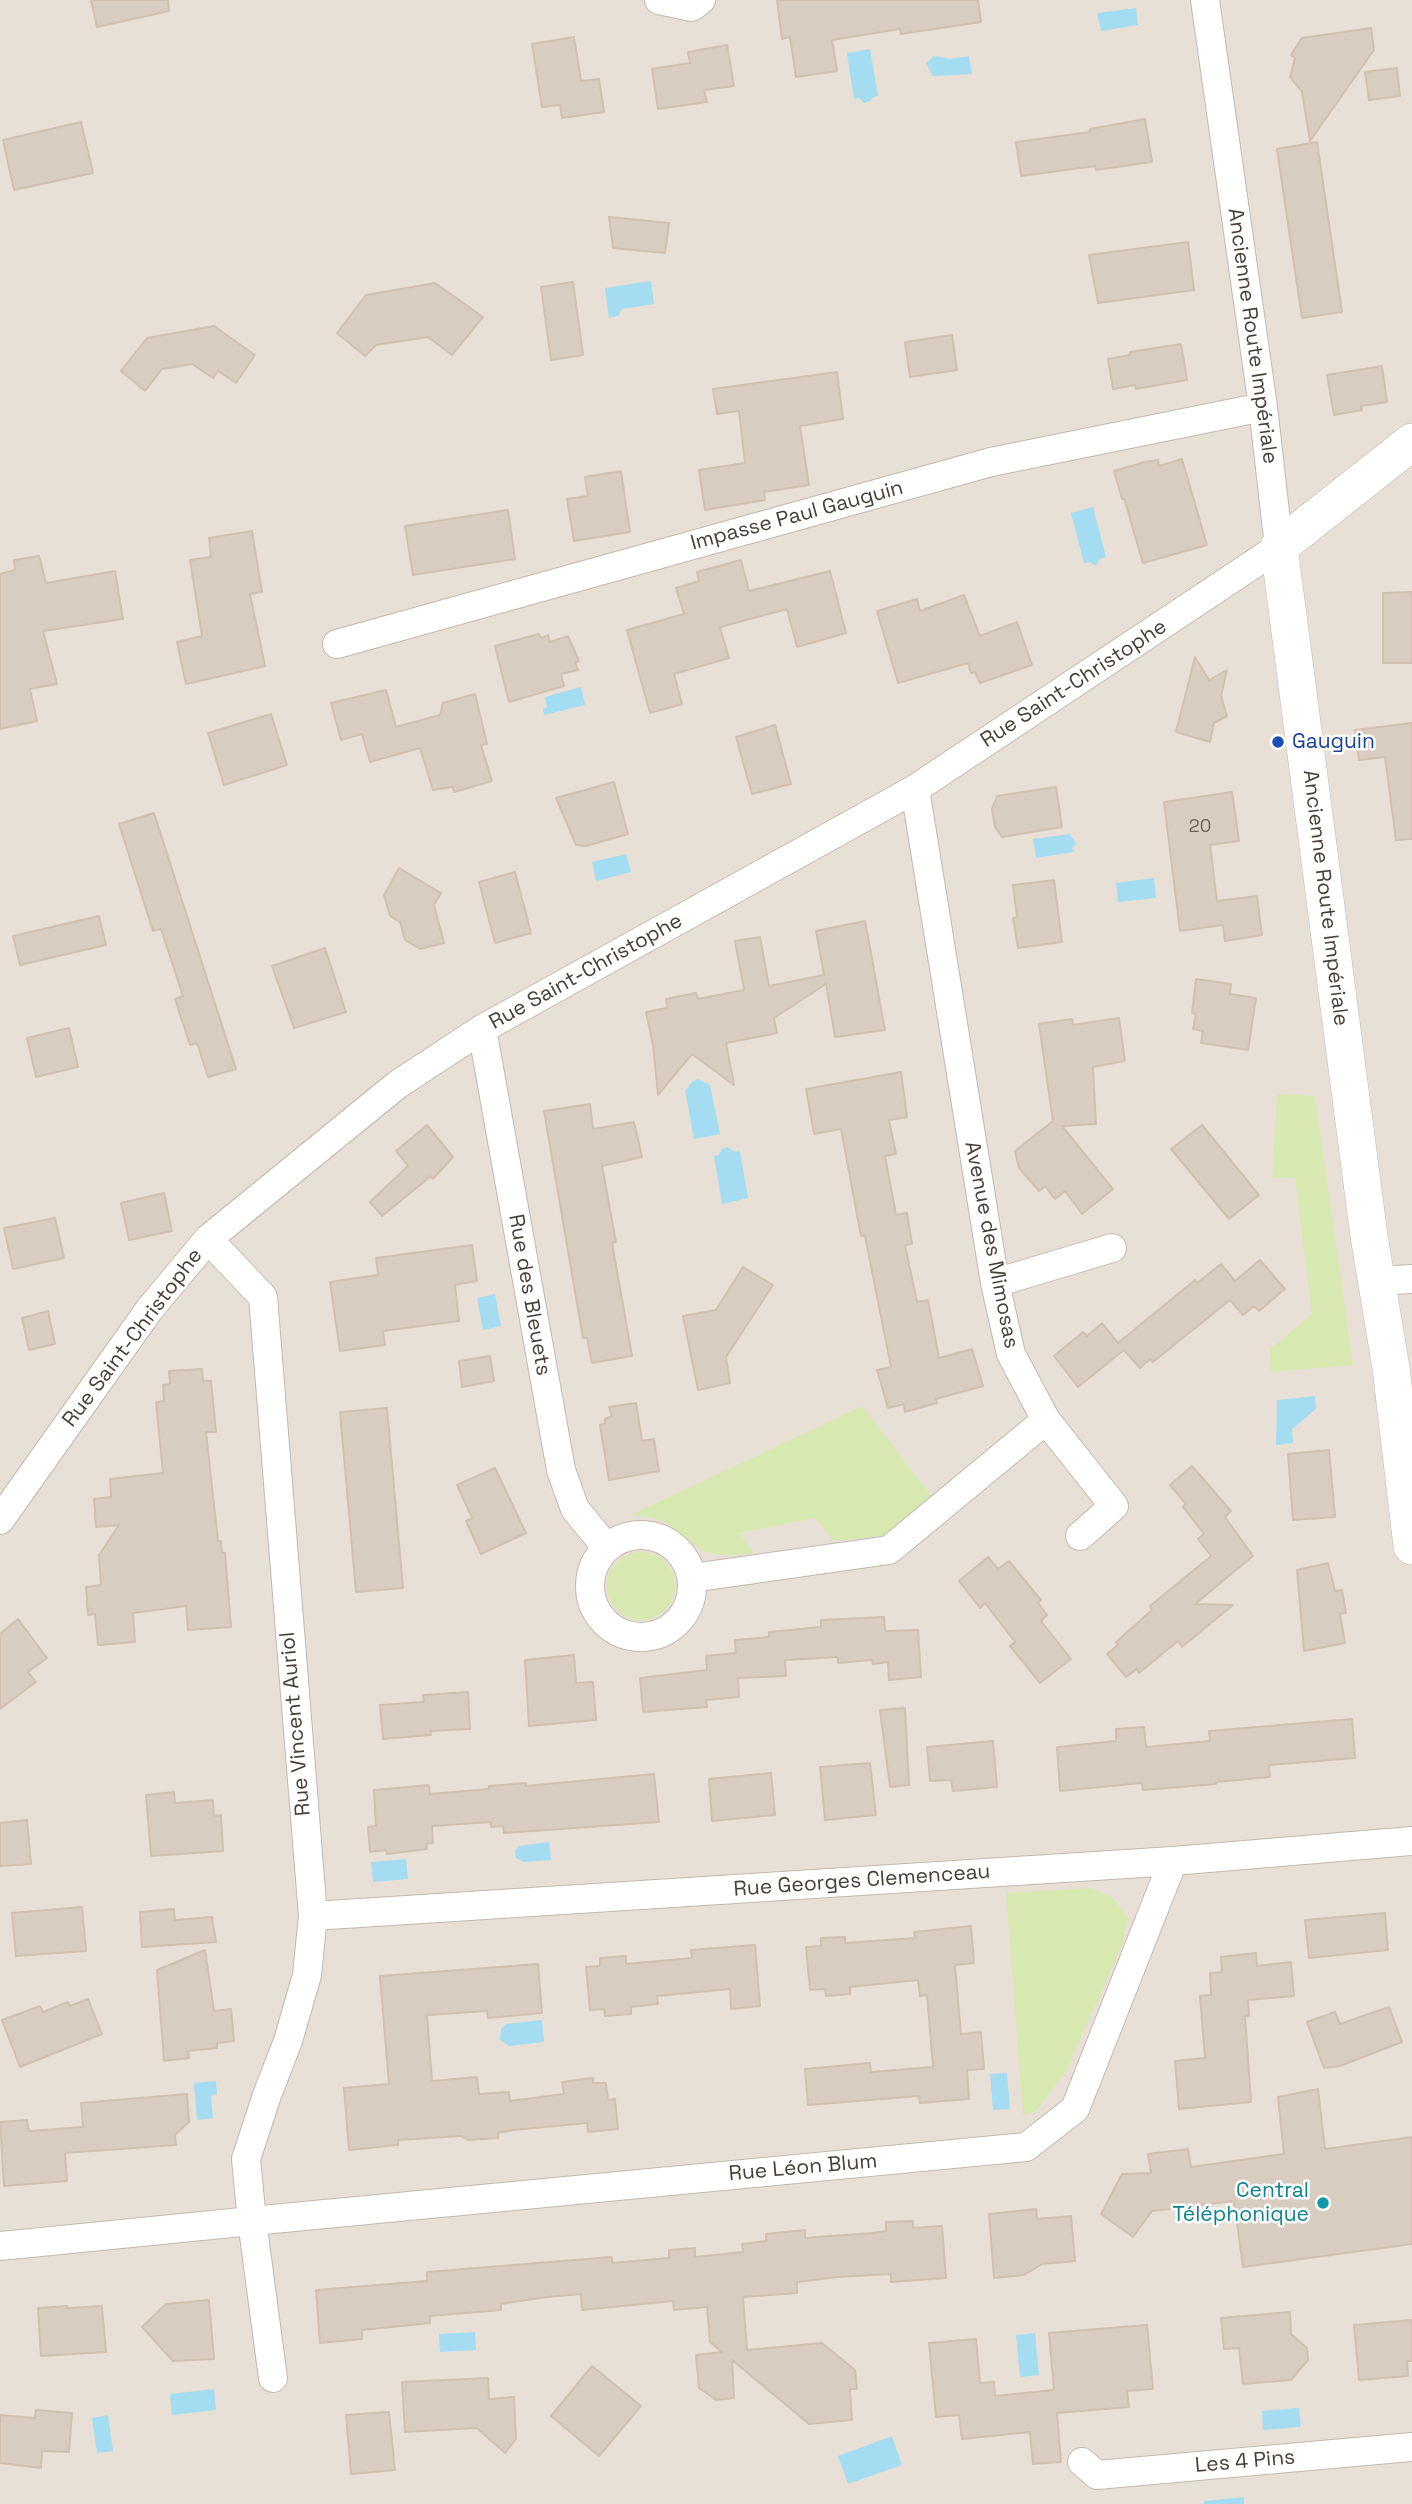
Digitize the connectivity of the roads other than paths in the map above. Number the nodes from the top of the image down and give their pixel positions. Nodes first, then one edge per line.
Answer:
1 (659, 0) edge
2 (701, 0) edge
3 (1205, 0) edge
4 (1263, 407) junction
5 (1412, 442) edge
6 (1279, 547) junction
7 (337, 644) dead end
8 (915, 789) junction
9 (482, 1030) junction
10 (208, 1239) junction
11 (1112, 1248) dead end
12 (1395, 1280) edge
13 (995, 1283) junction
14 (1046, 1420) junction
15 (0, 1520) edge
16 (1080, 1536) dead end
17 (1412, 1546) edge
18 (607, 1548) junction
19 (692, 1578) junction
20 (1412, 1841) edge
21 (1173, 1861) junction
22 (313, 1916) junction
23 (252, 2221) junction
24 (0, 2246) edge
25 (273, 2378) dead end
26 (1412, 2447) edge
27 (1082, 2462) dead end

1 - 2 street
3 - 4 street, Ancienne Route Impériale
4 - 6 street, Ancienne Route Impériale
4 - 7 street, Impasse Paul Gauguin
5 - 6 street
6 - 8 street, Rue Saint-Christophe
6 - 12 street, Ancienne Route Impériale
8 - 9 street, Rue Saint-Christophe
8 - 13 street, Avenue des Mimosas
9 - 10 street, Rue Saint-Christophe
9 - 18 street, Rue des Bleuets
10 - 15 street, Rue Saint-Christophe
10 - 22 street, Rue Vincent Auriol
11 - 13 street
12 - 17 street, Ancienne Route Impériale
13 - 14 street, Avenue des Mimosas
14 - 16 street, Avenue des Mimosas
14 - 19 street
18 - 19 street
18 - 19 street
20 - 21 street, Rue Georges Clemenceau
21 - 22 street, Rue Georges Clemenceau
21 - 23 street, Rue Léon Blum
22 - 23 street, Rue Vincent Auriol
23 - 24 street
23 - 25 street, Rue Vincent Auriol
26 - 27 street, Les 4 Pins

